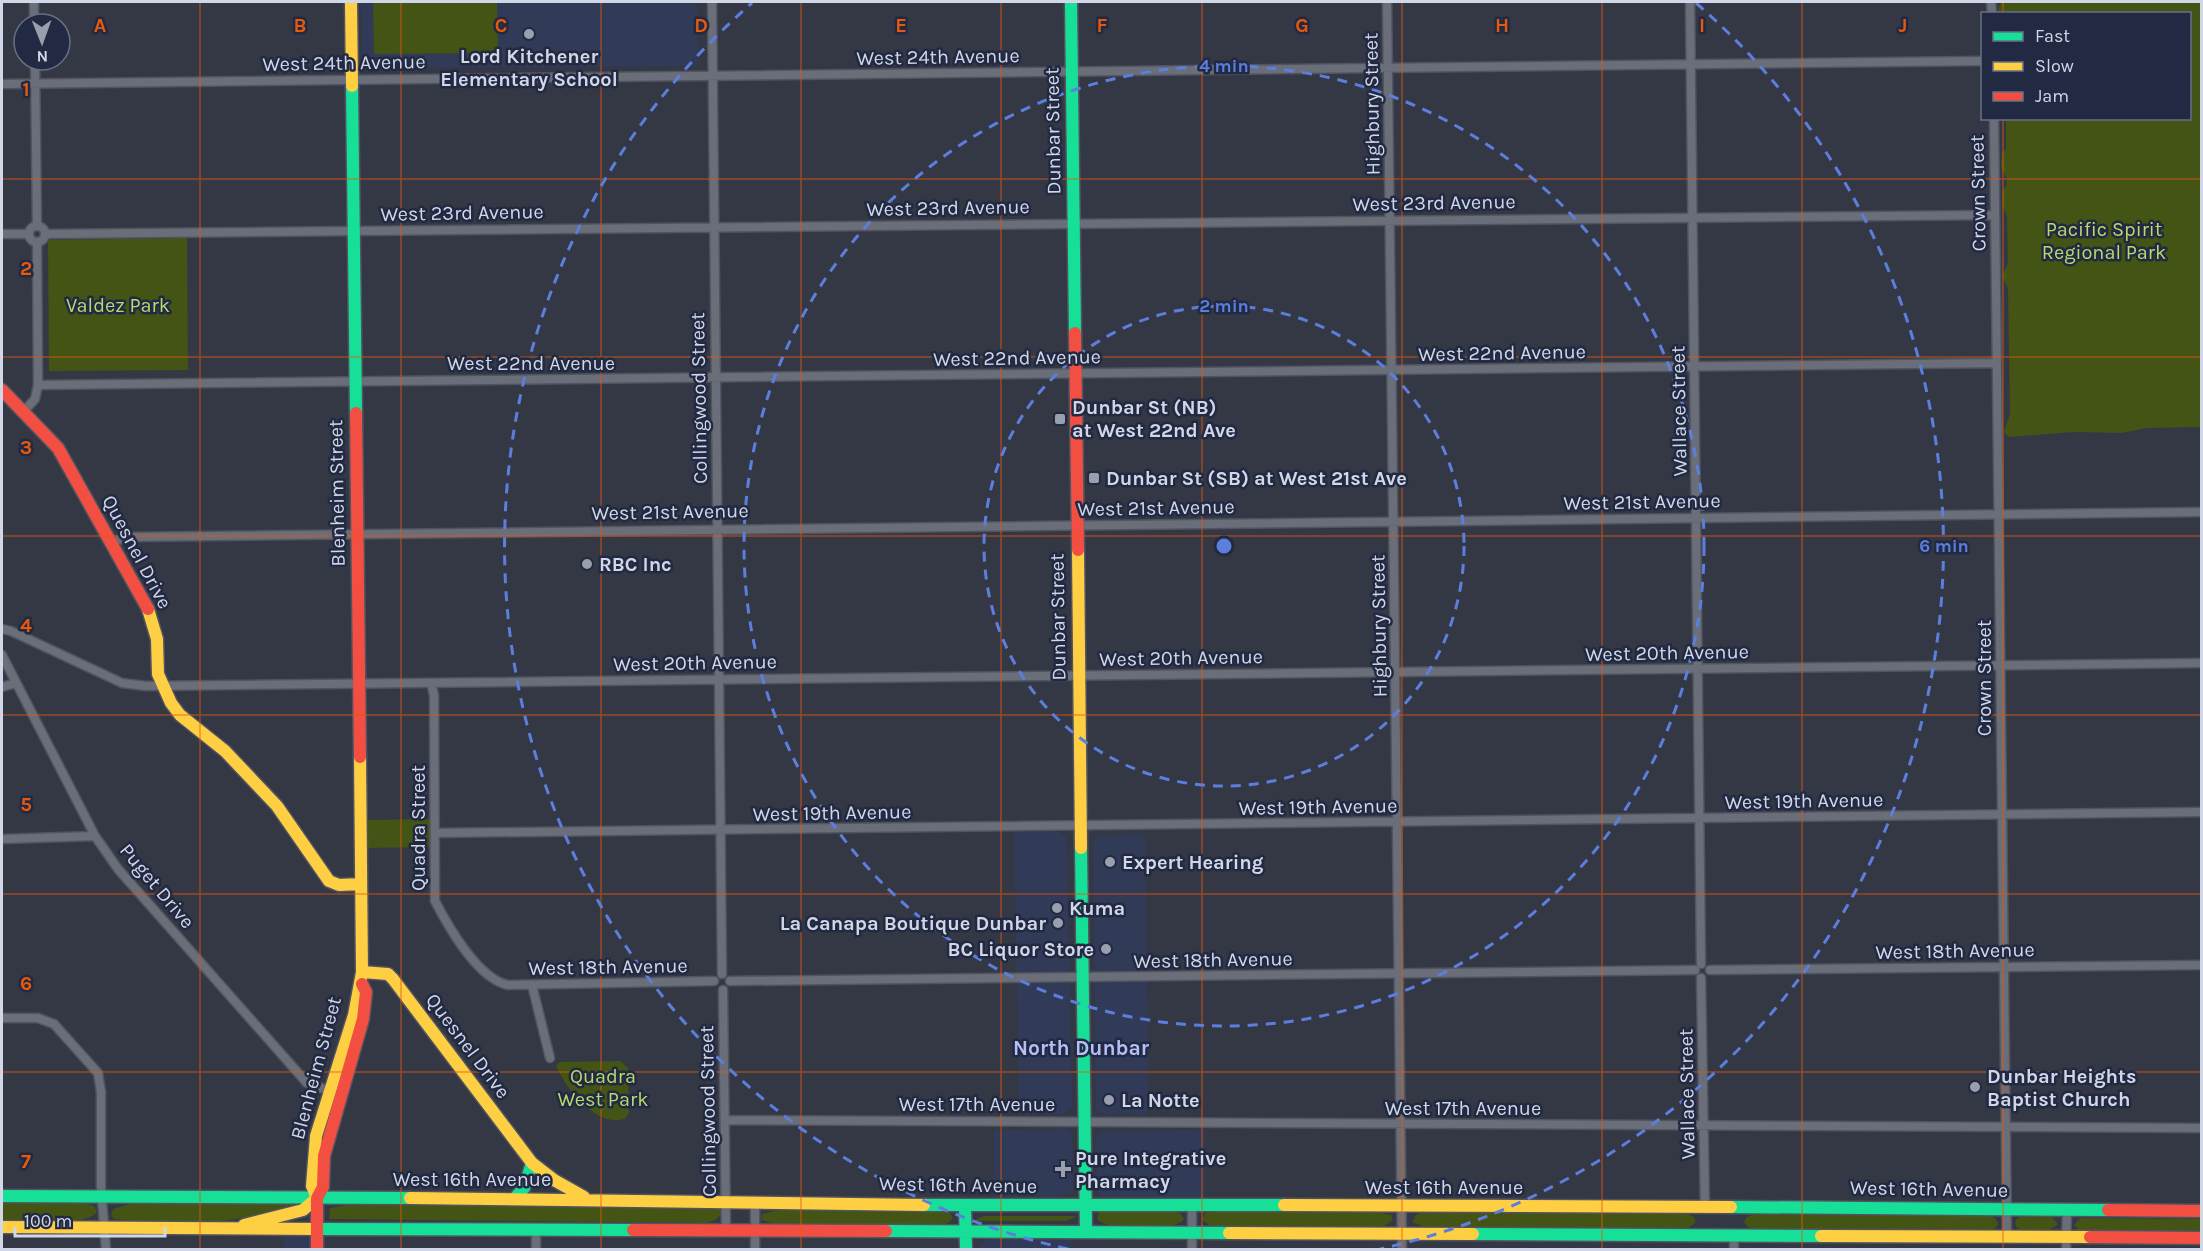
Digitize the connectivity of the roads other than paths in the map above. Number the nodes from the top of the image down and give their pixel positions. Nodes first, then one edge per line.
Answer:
1 (351, 2) edge
2 (712, 2) edge
3 (1071, 2) edge
4 (1388, 2) edge
5 (1690, 2) edge
6 (1981, 62) edge
7 (1691, 65) junction
8 (1389, 69) junction
9 (35, 72) edge
10 (1072, 73) junction
11 (712, 76) junction
12 (352, 79) junction
13 (2, 84) edge
14 (35, 84) junction
15 (1994, 120) edge
16 (1995, 215) junction
17 (1693, 216) junction
18 (1390, 220) junction
19 (1074, 223) junction
20 (37, 226) junction
21 (713, 227) junction
22 (352, 231) junction
23 (2, 234) edge
24 (29, 234) junction
25 (45, 234) junction
26 (37, 242) junction
27 (1996, 363) junction
28 (1694, 366) junction
29 (1392, 371) junction
30 (1076, 374) junction
31 (716, 378) junction
32 (355, 382) junction
33 (38, 385) junction
34 (2, 390) edge
35 (24, 411) junction
36 (2202, 512) edge
37 (1998, 514) junction
38 (1696, 518) junction
39 (1394, 522) junction
40 (1077, 525) junction
41 (717, 529) junction
42 (356, 534) junction
43 (112, 542) junction
44 (2, 629) edge
45 (2, 655) edge
46 (2202, 663) edge
47 (2000, 664) junction
48 (1698, 669) junction
49 (1396, 672) junction
50 (1078, 676) junction
51 (718, 679) junction
52 (16, 683) junction
53 (431, 683) junction
54 (358, 684) junction
55 (162, 686) junction
56 (2, 687) edge
57 (2202, 812) edge
58 (2001, 815) junction
59 (1701, 819) junction
60 (1397, 822) junction
61 (1080, 825) junction
62 (721, 831) junction
63 (435, 833) junction
64 (95, 836) junction
65 (2, 839) edge
66 (361, 884) junction
67 (2202, 965) edge
68 (1698, 967) junction
69 (2004, 967) junction
70 (1710, 970) junction
71 (722, 974) junction
72 (1399, 974) junction
73 (362, 978) junction
74 (1084, 978) junction
75 (1701, 978) junction
76 (714, 981) junction
77 (730, 981) junction
78 (502, 983) joint
79 (532, 985) junction
80 (723, 990) junction
81 (2, 1018) edge
82 (550, 1058) dead end
83 (336, 1093) junction
84 (724, 1120) junction
85 (1085, 1121) junction
86 (1401, 1124) junction
87 (1704, 1126) junction
88 (2005, 1128) junction
89 (2202, 1128) edge
90 (532, 1163) junction
91 (2, 1197) edge
92 (102, 1197) junction
93 (317, 1198) junction
94 (514, 1199) junction
95 (588, 1199) junction
96 (727, 1201) junction
97 (755, 1201) junction
98 (1192, 1205) junction
99 (965, 1206) junction
100 (1086, 1206) junction
101 (1402, 1207) junction
102 (1705, 1209) junction
103 (2007, 1209) junction
104 (2067, 1210) junction
105 (2202, 1211) edge
106 (2, 1227) edge
107 (105, 1228) junction
108 (234, 1228) junction
109 (317, 1228) junction
110 (536, 1230) junction
111 (726, 1231) junction
112 (755, 1231) junction
113 (1086, 1231) junction
114 (966, 1232) junction
115 (1192, 1233) junction
116 (1402, 1233) junction
117 (1734, 1235) junction
118 (2007, 1238) junction
119 (2202, 1238) edge
120 (2066, 1244) edge
121 (106, 1250) edge
122 (316, 1250) edge
123 (536, 1250) edge
124 (755, 1250) edge
125 (966, 1250) edge
126 (1192, 1250) edge
127 (1402, 1250) edge
128 (1734, 1250) edge

1 - 12 main road, Blenheim Street
2 - 11 street, Collingwood Street
3 - 10 main road, Dunbar Street
4 - 8 street, Highbury Street
5 - 7 street, Wallace Street
6 - 7 street, West 24th Avenue
7 - 8 street, West 24th Avenue
7 - 17 street, Wallace Street
8 - 10 street, West 24th Avenue
8 - 18 street, Highbury Street
9 - 14 street
10 - 11 street, West 24th Avenue
10 - 19 main road, Dunbar Street
11 - 12 street, West 24th Avenue
11 - 21 street, Collingwood Street
12 - 14 street, West 24th Avenue
12 - 22 main road, Blenheim Street
13 - 14 street, West 24th Avenue
14 - 20 street
15 - 16 street, Crown Street
16 - 17 street, West 23rd Avenue
16 - 27 street, Crown Street
17 - 18 street, West 23rd Avenue
17 - 28 street, Wallace Street
18 - 19 street, West 23rd Avenue
18 - 29 street, Highbury Street
19 - 21 street, West 23rd Avenue
19 - 30 main road, Dunbar Street
20 - 24 street
20 - 25 street
21 - 22 street, West 23rd Avenue
21 - 31 street, Collingwood Street
22 - 25 street, West 23rd Avenue
22 - 32 main road, Blenheim Street
23 - 24 street
24 - 26 street
25 - 26 street
26 - 33 street
27 - 28 street, West 22nd Avenue
27 - 37 street, Crown Street
28 - 29 street, West 22nd Avenue
28 - 38 street, Wallace Street
29 - 30 street, West 22nd Avenue
29 - 39 street, Highbury Street
30 - 31 street, West 22nd Avenue
30 - 40 main road, Dunbar Street
31 - 32 street, West 22nd Avenue
31 - 41 street, Collingwood Street
32 - 33 street, West 22nd Avenue
32 - 42 main road, Blenheim Street
33 - 35 street
34 - 35 main road, Quesnel Drive
35 - 43 main road, Quesnel Drive
36 - 37 street, West 21st Avenue
37 - 38 street, West 21st Avenue
37 - 47 street, Crown Street
38 - 39 street, West 21st Avenue
38 - 48 street, Wallace Street
39 - 40 street, West 21st Avenue
39 - 49 street, Highbury Street
40 - 41 street, West 21st Avenue
40 - 50 main road, Dunbar Street
41 - 42 street, West 21st Avenue
41 - 51 street, Collingwood Street
42 - 43 street, West 21st Avenue
42 - 54 main road, Blenheim Street
43 - 55 main road, Quesnel Drive
44 - 55 street, West 20th Avenue
45 - 52 street, Puget Drive
46 - 47 street, West 20th Avenue
47 - 48 street, West 20th Avenue
47 - 58 street, Crown Street
48 - 49 street, West 20th Avenue
48 - 59 street, Wallace Street
49 - 50 street, West 20th Avenue
49 - 60 street, Highbury Street
50 - 51 street, West 20th Avenue
50 - 61 main road, Dunbar Street
51 - 53 street, West 20th Avenue
51 - 62 street, Collingwood Street
52 - 56 street
52 - 64 street, Puget Drive
53 - 54 street, West 20th Avenue
53 - 63 street, Quadra Street
54 - 55 street, West 20th Avenue
54 - 66 main road, Blenheim Street
55 - 66 main road, Quesnel Drive
57 - 58 street, West 19th Avenue
58 - 59 street, West 19th Avenue
58 - 69 street, Crown Street
59 - 60 street, West 19th Avenue
59 - 68 street, Wallace Street
60 - 61 street, West 19th Avenue
60 - 72 street, Highbury Street
61 - 62 street, West 19th Avenue
61 - 74 main road, Dunbar Street
62 - 63 street, West 19th Avenue
62 - 71 street, Collingwood Street
63 - 78 street, Quadra Street
64 - 65 street
64 - 83 street, Puget Drive
66 - 73 main road, Blenheim Street
67 - 69 street, West 18th Avenue
68 - 70 street
68 - 72 street, West 18th Avenue
68 - 75 street
69 - 70 street, West 18th Avenue
69 - 88 street, Crown Street
70 - 75 street
71 - 76 street
71 - 77 street
72 - 74 street, West 18th Avenue
72 - 86 street, Highbury Street
73 - 83 main road, Blenheim Street
73 - 90 main road, Quesnel Drive
74 - 77 street, West 18th Avenue
74 - 85 main road, Dunbar Street
75 - 87 street, Wallace Street
76 - 79 street, West 18th Avenue
76 - 80 street
77 - 80 street
78 - 79 street, West 18th Avenue
79 - 82 street
80 - 84 street, Collingwood Street
81 - 92 street
83 - 93 main road, Blenheim Street
84 - 85 street, West 17th Avenue
84 - 96 street, Collingwood Street
85 - 86 street, West 17th Avenue
85 - 100 main road, Dunbar Street
86 - 87 street, West 17th Avenue
86 - 101 street, Highbury Street
87 - 88 street, West 17th Avenue
87 - 102 street, Wallace Street
88 - 89 street, West 17th Avenue
88 - 103 street, Crown Street
90 - 94 main road
90 - 95 main road, Quesnel Drive
91 - 92 main road, West 16th Avenue
92 - 93 main road, West 16th Avenue
92 - 107 street
93 - 94 main road, West 16th Avenue
93 - 108 main road
93 - 109 main road, Blenheim Street
94 - 95 main road, West 16th Avenue
95 - 96 main road, West 16th Avenue
96 - 97 main road, West 16th Avenue
96 - 111 street, Collingwood Street
97 - 99 main road, West 16th Avenue
97 - 112 street
98 - 100 main road, West 16th Avenue
98 - 101 main road, West 16th Avenue
98 - 115 street
99 - 100 main road, West 16th Avenue
99 - 114 main road
100 - 113 main road, Dunbar Street
101 - 102 main road, West 16th Avenue
101 - 116 street, Highbury Street
102 - 103 main road, West 16th Avenue
103 - 104 main road, West 16th Avenue
103 - 118 street, Crown Street
104 - 105 main road, West 16th Avenue
104 - 120 street
106 - 107 main road
107 - 108 main road
107 - 121 street
108 - 109 main road
109 - 110 main road
109 - 122 main road, Blenheim Street
110 - 111 main road
110 - 123 street
111 - 112 main road
112 - 114 main road
112 - 124 street
113 - 114 main road
113 - 115 main road
114 - 125 main road
115 - 116 main road
115 - 126 street
116 - 117 main road
116 - 127 street, Highbury Street
117 - 118 main road
117 - 128 street
118 - 120 main road
119 - 120 main road

